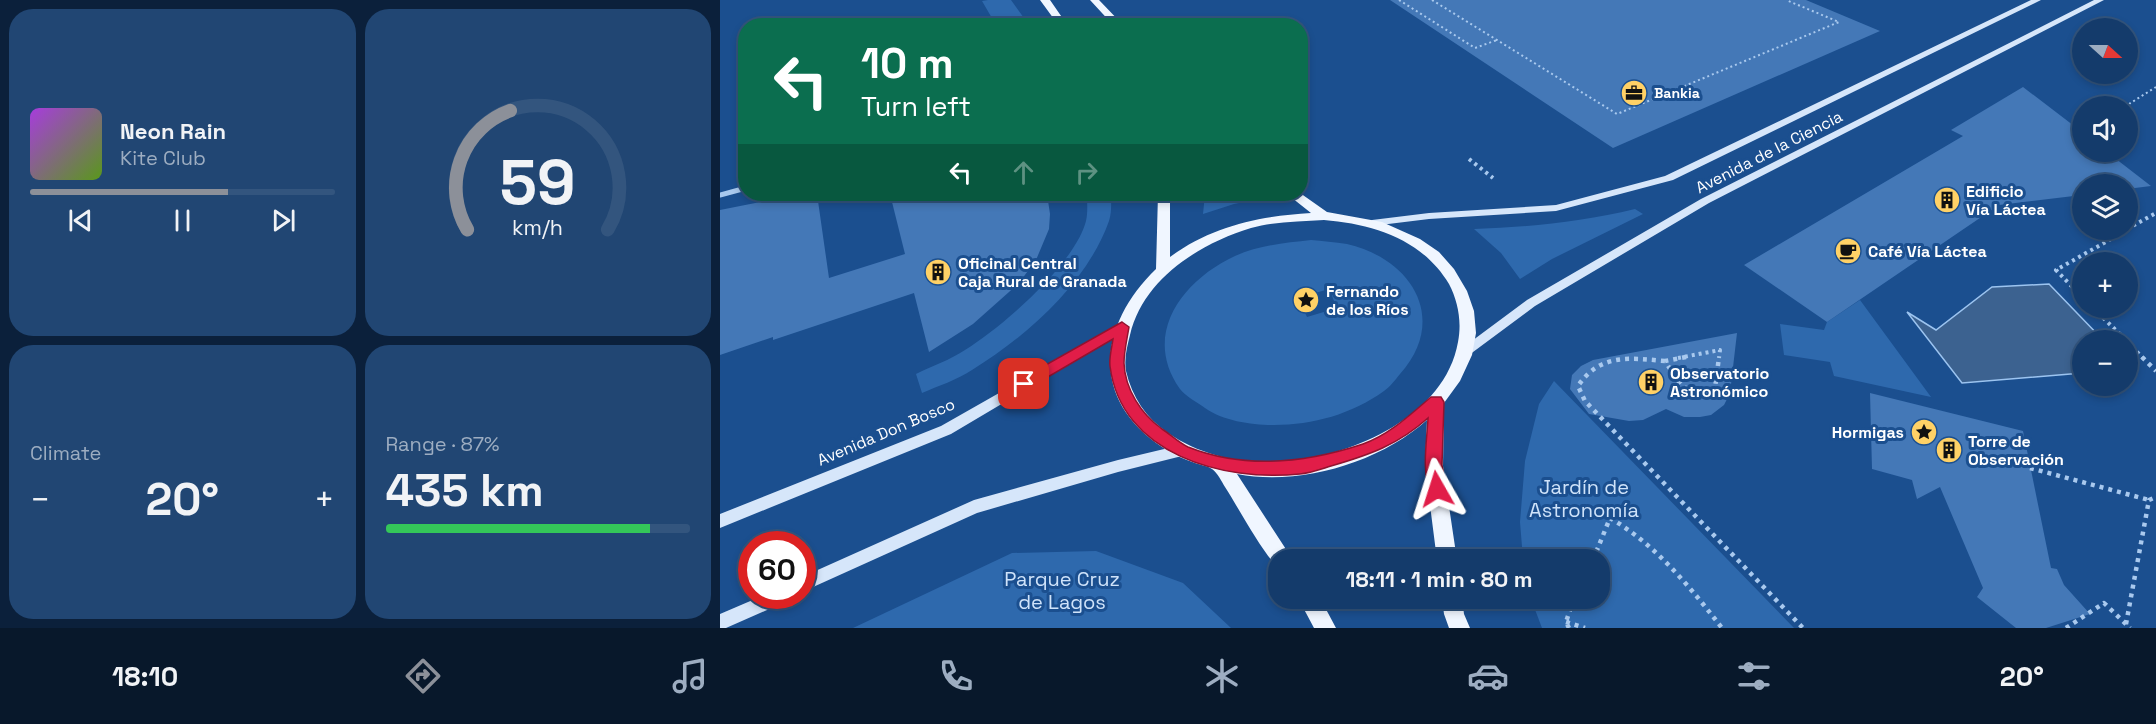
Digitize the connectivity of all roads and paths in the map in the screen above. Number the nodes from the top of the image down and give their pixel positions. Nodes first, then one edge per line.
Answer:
1 (1044, 0) edge
2 (1094, 0) edge
3 (1399, 0) edge
4 (1432, 0) edge
5 (1786, 0) edge
6 (2037, 0) edge
7 (2100, 0) edge
8 (1058, 18) edge
9 (1112, 18) edge
10 (1442, 28) junction
11 (1436, 30) dead end
12 (1497, 40) junction
13 (2156, 87) edge
14 (2138, 98) edge
15 (1469, 159) dead end
16 (1493, 178) dead end
17 (738, 190) edge
18 (720, 195) edge
19 (1164, 201) edge
20 (1303, 201) edge
21 (2156, 213) edge
22 (1324, 216) junction
23 (2148, 218) junction
24 (2156, 221) edge
25 (1372, 223) junction
26 (2138, 223) edge
27 (2108, 240) edge
28 (2087, 252) edge
29 (2072, 261) edge
30 (1163, 270) junction
31 (2072, 287) edge
32 (2103, 318) edge
33 (1122, 327) junction
34 (2115, 330) edge
35 (1465, 352) junction
36 (2138, 353) edge
37 (1665, 361) junction
38 (2156, 371) edge
39 (1436, 402) junction
40 (1181, 451) junction
41 (1220, 464) junction
42 (2030, 468) dead end
43 (2156, 497) edge
44 (2148, 500) junction
45 (1600, 513) dead end
46 (1610, 518) junction
47 (720, 521) edge
48 (1276, 549) edge
49 (1445, 549) edge
50 (1597, 549) edge
51 (816, 579) edge
52 (1610, 586) edge
53 (1615, 588) dead end
54 (750, 609) edge
55 (1315, 609) edge
56 (1453, 609) edge
57 (1570, 609) edge
58 (720, 622) edge
59 (1566, 622) junction
60 (2128, 626) edge
61 (1326, 628) edge
62 (1460, 628) edge
63 (1569, 628) edge
64 (1585, 628) edge
65 (1722, 628) edge
66 (1803, 628) edge
67 (2066, 628) edge

1 - 8 main road
2 - 9 main road
3 - 10 path
4 - 12 path
5 - 12 path
6 - 25 main road, Avenida de la Ciencia
7 - 35 main road, Avenida de la Ciencia
10 - 11 path
10 - 12 path
13 - 14 path
15 - 16 path
17 - 18 street
19 - 30 main road
20 - 22 main road
21 - 23 path
22 - 25 main road
22 - 30 main road
23 - 24 path
23 - 26 path
25 - 35 main road
27 - 28 path
29 - 31 path
30 - 33 main road
32 - 34 path
33 - 40 main road
33 - 47 main road, Avenida Don Bosco
35 - 39 main road
36 - 38 path
37 - 37 path
37 - 66 path
39 - 41 main road
39 - 49 main road
40 - 41 main road
40 - 51 main road
41 - 48 main road
42 - 44 path
43 - 44 path
44 - 60 path
45 - 46 path
46 - 50 path
46 - 65 path
52 - 53 path
54 - 58 main road
55 - 61 main road
56 - 62 main road
57 - 59 path
59 - 63 path
59 - 64 path
60 - 67 path

